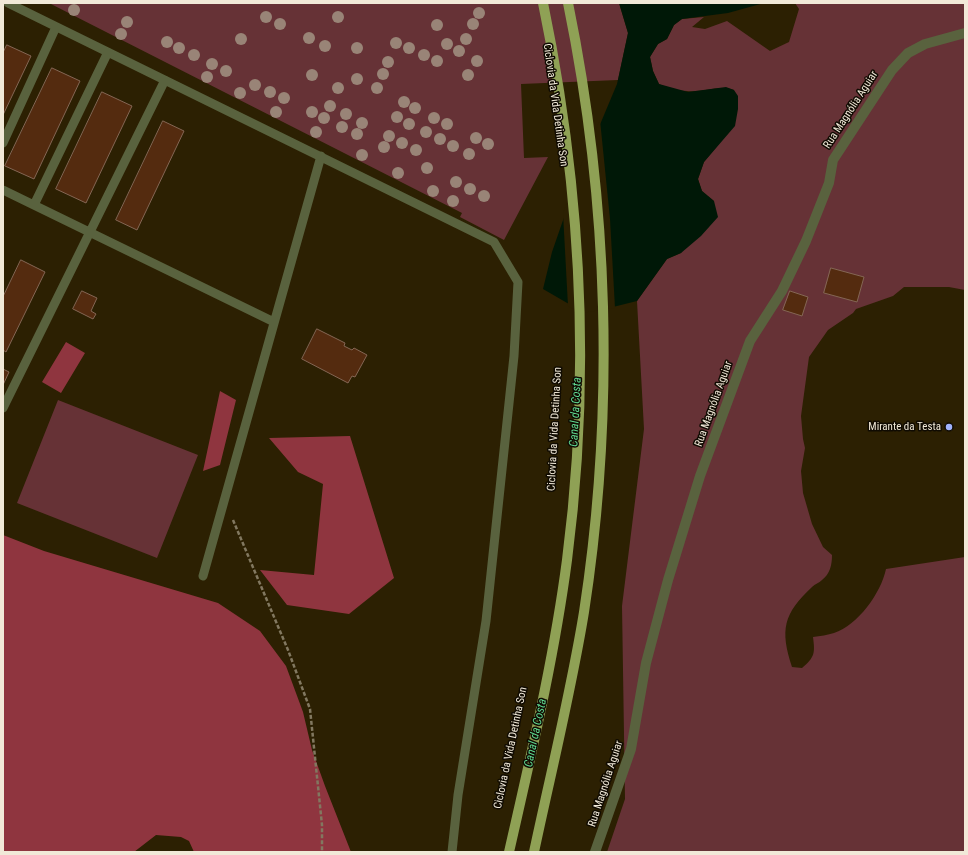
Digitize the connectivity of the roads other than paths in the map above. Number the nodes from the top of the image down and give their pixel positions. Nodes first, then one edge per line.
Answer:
1 (8, 3) edge
2 (543, 3) edge
3 (568, 3) edge
4 (56, 26) junction
5 (965, 33) edge
6 (108, 52) junction
7 (165, 80) junction
8 (3, 143) edge
9 (321, 156) junction
10 (3, 190) edge
11 (34, 205) junction
12 (90, 232) junction
13 (274, 322) junction
14 (3, 408) edge
15 (204, 576) dead end
16 (452, 852) edge
17 (510, 852) edge
18 (534, 852) edge
19 (595, 852) edge

1 - 4 lane
2 - 17 main road
3 - 18 main road
4 - 6 lane
4 - 8 lane
5 - 19 street, Rua Magnólia Aguiar
6 - 7 lane
6 - 11 lane
7 - 9 lane
7 - 12 lane
9 - 13 lane
9 - 16 lane
10 - 11 lane
11 - 12 lane
12 - 13 lane
12 - 14 lane
13 - 15 lane

